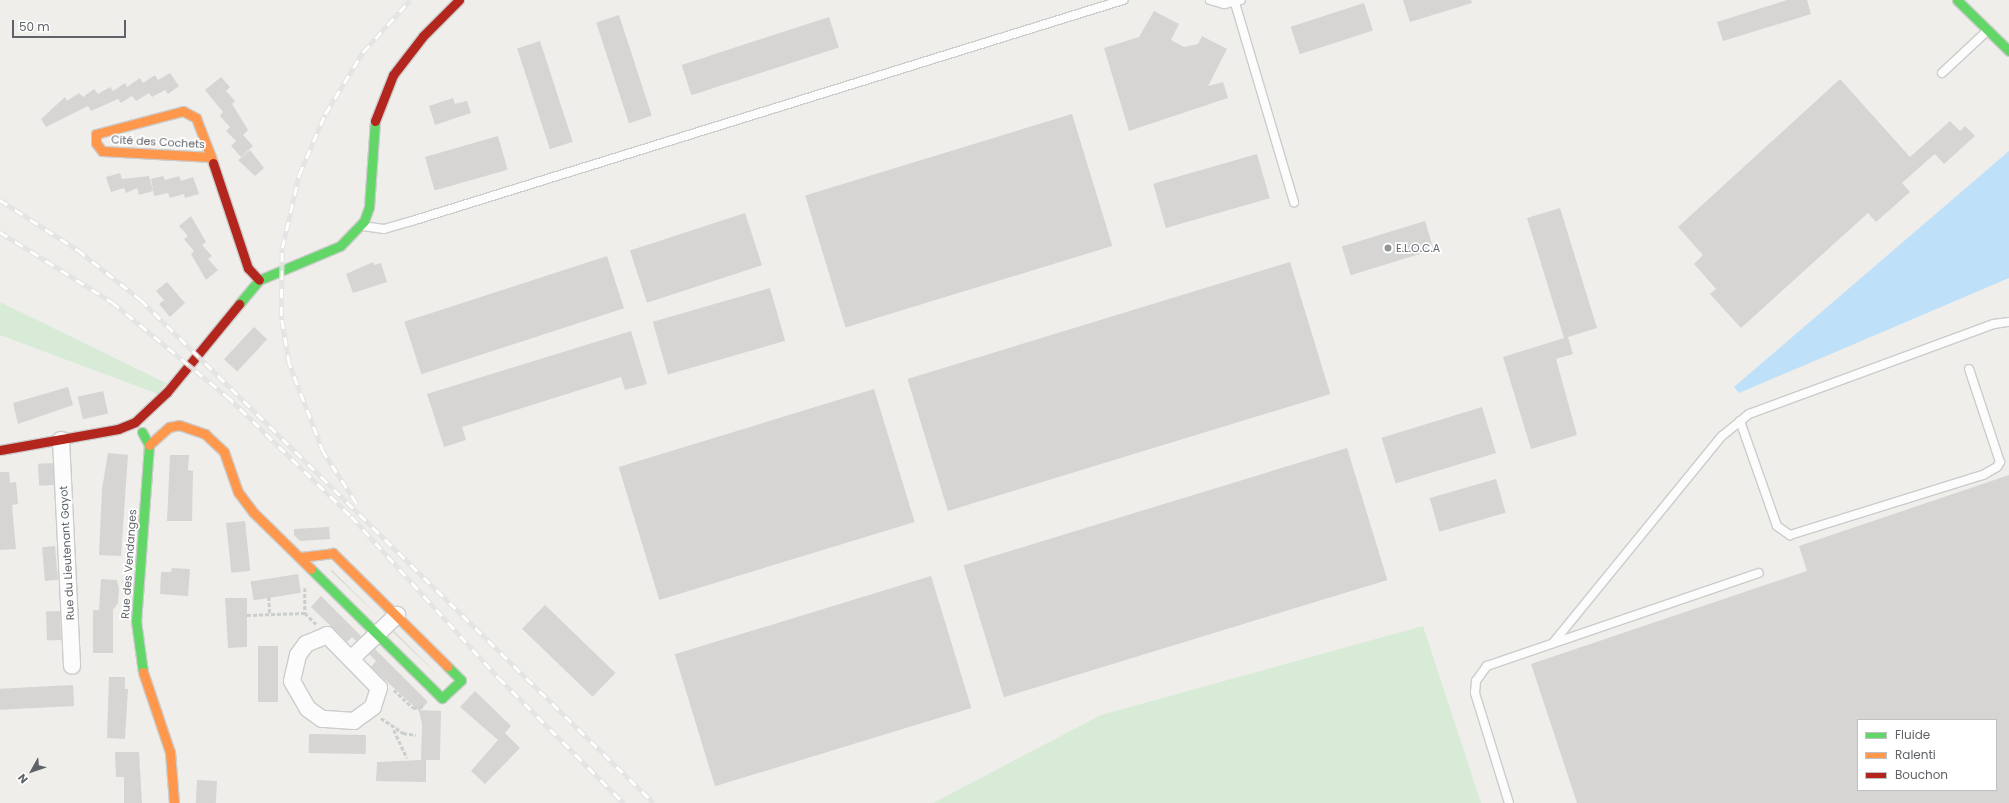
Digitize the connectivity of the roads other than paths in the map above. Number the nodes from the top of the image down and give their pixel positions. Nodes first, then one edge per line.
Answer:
1 (459, 0) edge
2 (1123, 0) edge
3 (1210, 0) edge
4 (1957, 0) edge
5 (1238, 1) edge
6 (1987, 30) junction
7 (2009, 51) edge
8 (1942, 73) dead end
9 (211, 157) junction
10 (1294, 202) dead end
11 (361, 225) junction
12 (258, 280) junction
13 (2009, 322) edge
14 (1970, 369) dead end
15 (1740, 421) junction
16 (134, 422) junction
17 (61, 440) junction
18 (149, 445) junction
19 (0, 450) edge
20 (301, 557) junction
21 (1759, 573) dead end
22 (397, 615) junction
23 (377, 634) junction
24 (1553, 643) junction
25 (351, 659) junction
26 (72, 666) dead end
27 (174, 803) edge
28 (1509, 803) edge

1 - 11 street
2 - 11 lane
3 - 5 lane
4 - 6 street
5 - 10 lane
6 - 7 street
6 - 8 lane
9 - 9 street, Cité des Cochets
9 - 12 street, Cité des Cochets
11 - 12 street
12 - 16 street
13 - 15 lane
14 - 15 lane
15 - 24 lane
16 - 17 street
16 - 18 street
17 - 19 street
17 - 26 street, Rue du Lieutenant Gayot
18 - 20 street
18 - 27 street, Rue des Vendanges
20 - 22 street
20 - 23 street
21 - 24 lane
22 - 23 street
22 - 23 street
23 - 25 street
24 - 28 lane
25 - 25 street

